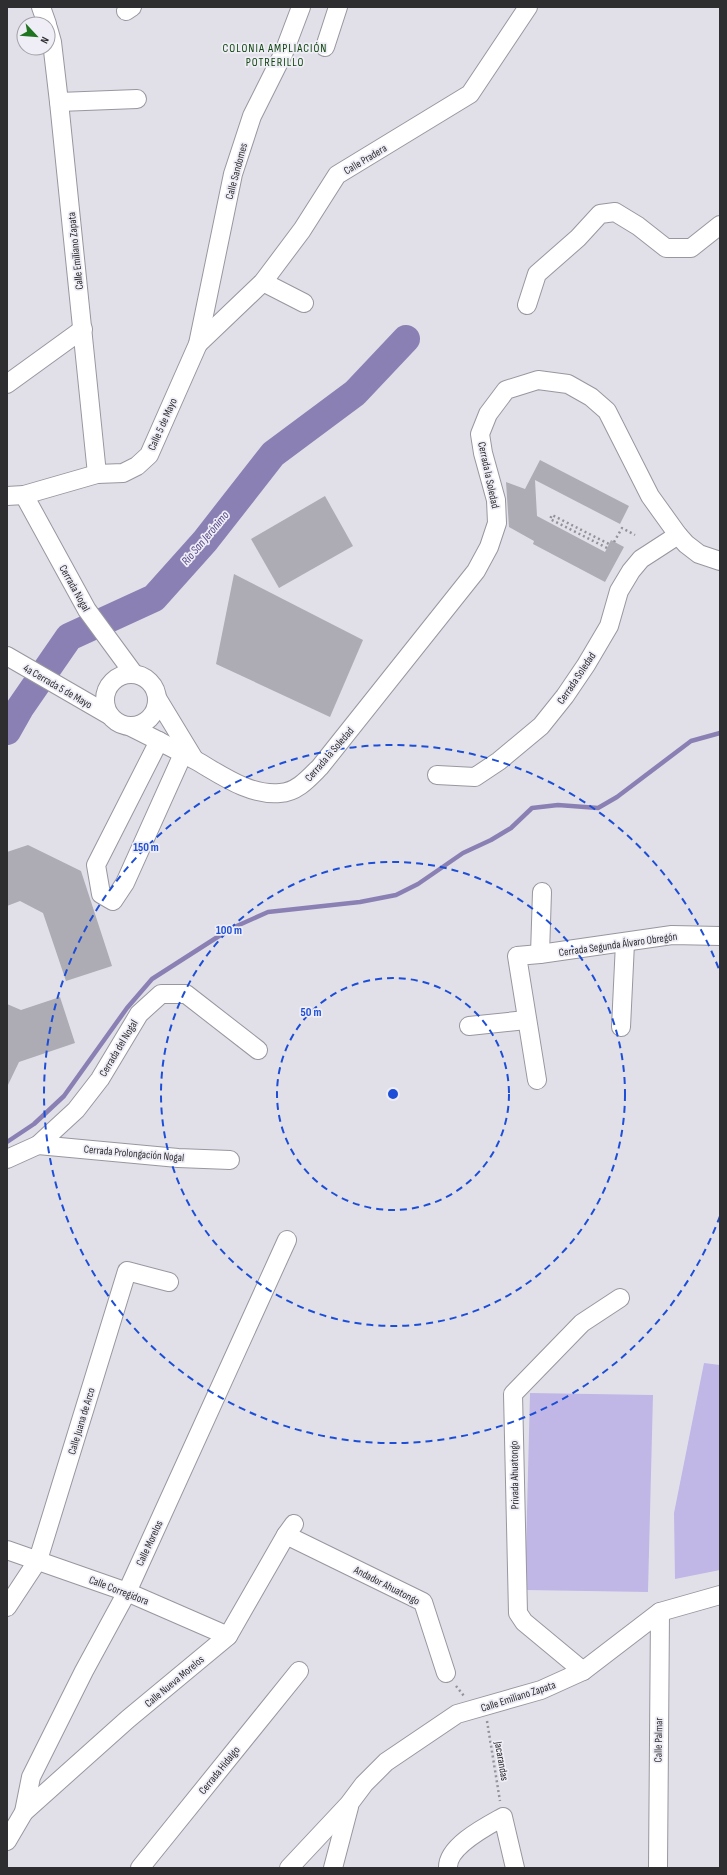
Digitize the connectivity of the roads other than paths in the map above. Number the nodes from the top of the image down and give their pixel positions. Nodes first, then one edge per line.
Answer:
1 (301, 7) edge
2 (338, 7) edge
3 (528, 7) edge
4 (325, 47) dead end
5 (54, 56) edge
6 (137, 99) dead end
7 (59, 102) junction
8 (720, 224) edge
9 (263, 282) junction
10 (304, 303) dead end
11 (527, 305) dead end
12 (83, 329) junction
13 (198, 344) junction
14 (7, 384) edge
15 (97, 474) junction
16 (16, 495) edge
17 (678, 535) junction
18 (720, 561) edge
19 (7, 656) edge
20 (134, 674) junction
21 (157, 698) junction
22 (110, 716) junction
23 (129, 726) junction
24 (159, 741) junction
25 (188, 756) junction
26 (437, 775) dead end
27 (542, 892) dead end
28 (720, 936) edge
29 (625, 943) junction
30 (540, 954) junction
31 (526, 1020) junction
32 (469, 1026) dead end
33 (621, 1027) dead end
34 (258, 1050) dead end
35 (537, 1080) dead end
36 (38, 1145) junction
37 (7, 1159) edge
38 (230, 1160) dead end
39 (287, 1240) dead end
40 (169, 1282) dead end
41 (620, 1298) dead end
42 (290, 1530) joint
43 (7, 1550) edge
44 (38, 1560) junction
45 (127, 1592) junction
46 (720, 1595) edge
47 (7, 1606) edge
48 (660, 1612) junction
49 (228, 1636) junction
50 (299, 1671) dead end
51 (584, 1671) junction
52 (446, 1673) road end
53 (349, 1804) junction
54 (24, 1812) junction
55 (7, 1841) edge
56 (140, 1868) edge
57 (289, 1868) edge
58 (333, 1868) edge
59 (448, 1868) edge
60 (515, 1868) edge
61 (658, 1868) edge

1 - 13 street, Calle Sandomes
2 - 4 street
3 - 9 street, Calle Pradera
5 - 7 street, Calle Emiliano Zapata
6 - 7 street
7 - 12 street, Calle Emiliano Zapata
8 - 11 street
9 - 10 street
9 - 13 street, Calle Pradera
12 - 14 street
12 - 15 street, Calle Emiliano Zapata
13 - 15 street, Calle 5 de Mayo
15 - 16 street, Calle 5 de Mayo
16 - 20 street, Cerrada Nogal
17 - 18 street, Cerrada la Soledad
17 - 25 street, Cerrada la Soledad
17 - 26 street, Cerrada Soledad
19 - 22 street, 4a Cerrada 5 de Mayo
20 - 21 street
20 - 22 street
21 - 23 street
21 - 25 street
22 - 23 street
23 - 24 street, Cerrada la Soledad
24 - 25 street, Cerrada la Soledad
24 - 25 street
27 - 30 street
28 - 29 street, Cerrada Segunda Álvaro Obregón
29 - 30 street, Cerrada Segunda Álvaro Obregón
29 - 33 street
30 - 31 street, Cerrada Segunda Álvaro Obregón
31 - 32 street
31 - 35 street
34 - 36 street, Cerrada del Nogal
36 - 37 street, Cerrada del Nogal
36 - 38 street, Cerrada Prolongación Nogal
39 - 45 street, Calle Morelos
40 - 44 street, Calle Juana de Arco
41 - 51 street, Privada Ahuatongo
42 - 49 street, Calle Nueva Morelos
42 - 52 street, Andador Ahuatongo
43 - 44 street, Calle Corregidora
44 - 45 street, Calle Corregidora
44 - 47 street, Calle Juana de Arco
45 - 49 street, Calle Corregidora
45 - 54 street, Calle Morelos
46 - 48 street, Calle Emiliano Zapata
48 - 51 street, Calle Emiliano Zapata
48 - 61 street, Calle Palmar
49 - 54 street, Calle Nueva Morelos
50 - 56 street, Cerrada Hidalgo
51 - 53 street, Calle Emiliano Zapata
53 - 57 street, Calle Emiliano Zapata
53 - 58 street
54 - 55 street, Calle Morelos
59 - 60 street

